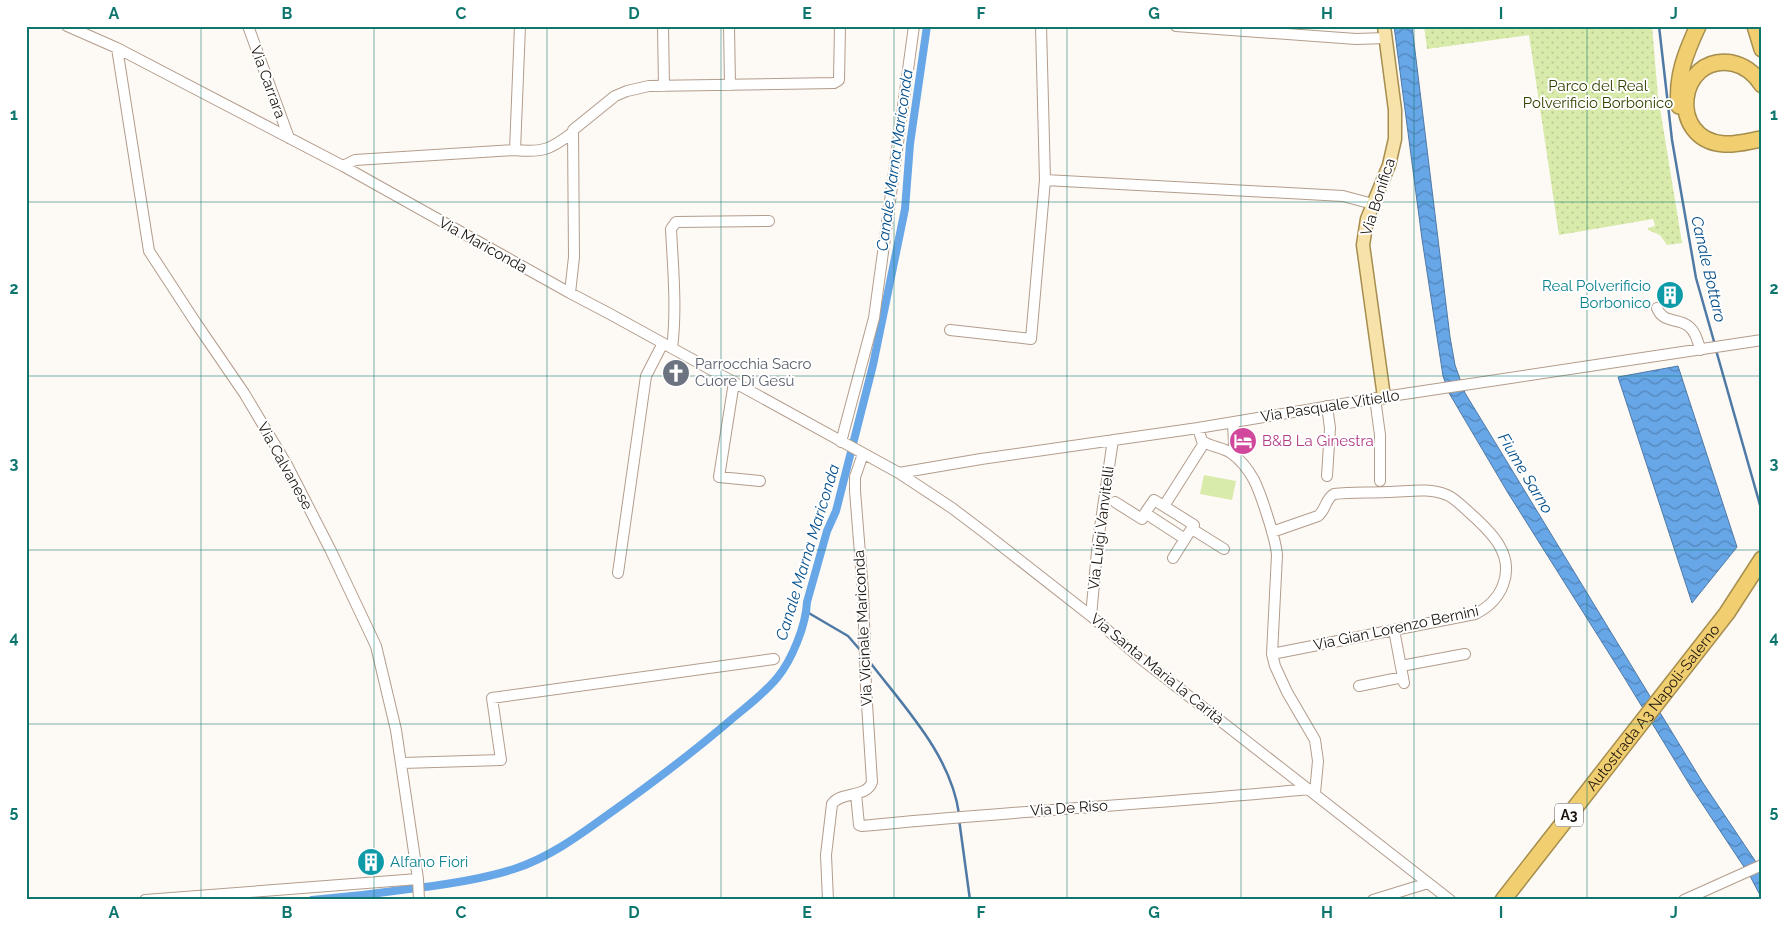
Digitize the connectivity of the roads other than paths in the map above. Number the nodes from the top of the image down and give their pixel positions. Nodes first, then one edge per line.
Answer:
1 (67, 26) edge
2 (248, 26) edge
3 (520, 26) edge
4 (663, 26) edge
5 (729, 26) edge
6 (840, 26) edge
7 (914, 26) edge
8 (1041, 26) edge
9 (1176, 26) edge
10 (1698, 26) edge
11 (1755, 26) edge
12 (1385, 32) edge
13 (117, 48) junction
14 (1762, 49) edge
15 (730, 85) junction
16 (1762, 85) edge
17 (664, 86) junction
18 (572, 133) junction
19 (289, 138) junction
20 (1762, 139) edge
21 (1762, 145) edge
22 (515, 150) junction
23 (343, 166) junction
24 (1045, 180) junction
25 (1373, 204) junction
26 (769, 221) dead end
27 (570, 294) junction
28 (1657, 308) dead end
29 (950, 330) dead end
30 (1762, 340) edge
31 (667, 346) junction
32 (1704, 349) junction
33 (734, 382) junction
34 (1379, 397) junction
35 (1327, 406) junction
36 (1233, 422) junction
37 (1198, 428) junction
38 (1234, 434) junction
39 (1113, 440) junction
40 (844, 443) junction
41 (1204, 443) junction
42 (1219, 447) junction
43 (860, 452) junction
44 (1236, 458) junction
45 (899, 473) junction
46 (1327, 476) dead end
47 (1380, 480) dead end
48 (760, 481) dead end
49 (1115, 502) dead end
50 (1164, 506) junction
51 (1146, 513) junction
52 (1192, 528) junction
53 (1272, 532) junction
54 (1185, 539) junction
55 (1224, 549) dead end
56 (1173, 558) dead end
57 (1762, 560) edge
58 (618, 573) dead end
59 (1762, 579) edge
60 (1091, 616) junction
61 (1394, 630) junction
62 (1272, 654) junction
63 (1465, 654) dead end
64 (774, 659) dead end
65 (1401, 666) junction
66 (1359, 686) dead end
67 (1670, 694) junction
68 (1639, 734) junction
69 (402, 763) junction
70 (1312, 791) junction
71 (856, 794) junction
72 (1762, 865) edge
73 (418, 880) junction
74 (1428, 883) junction
75 (419, 897) edge
76 (145, 900) edge
77 (828, 900) edge
78 (1373, 900) edge
79 (1450, 900) edge
80 (1503, 900) edge
81 (1515, 900) edge
82 (1684, 900) edge

1 - 13 street, Via Mariconda
2 - 19 street, Via Carrara
3 - 22 street
4 - 17 street
5 - 15 street
6 - 15 street
7 - 40 street
8 - 24 street
9 - 12 street
10 - 21 highway
11 - 14 highway
12 - 25 main road, Via Bonifica
13 - 19 street, Via Mariconda
13 - 69 street, Via Calvanese
15 - 17 street
16 - 20 highway
17 - 18 street
18 - 22 street
18 - 27 street
19 - 23 street, Via Mariconda
22 - 23 street
23 - 27 street, Via Mariconda
24 - 25 street
24 - 29 street
25 - 34 main road, Via Bonifica
26 - 31 street
27 - 31 street, Via Mariconda
28 - 32 street
30 - 32 street, Via Pasquale Vitiello
31 - 33 street, Via Mariconda
31 - 58 street
32 - 34 street, Via Pasquale Vitiello
33 - 40 street, Via Mariconda
33 - 48 street
34 - 35 street, Via Pasquale Vitiello
34 - 47 street
35 - 36 street, Via Pasquale Vitiello
35 - 46 street
36 - 37 street, Via Pasquale Vitiello
36 - 38 street
37 - 39 street, Via Pasquale Vitiello
37 - 41 street
38 - 42 street
38 - 44 street
39 - 45 street, Via Pasquale Vitiello
39 - 60 street, Via Luigi Vanvitelli
40 - 43 street, Via Mariconda
41 - 42 street
41 - 50 street
42 - 44 street
43 - 45 street, Via Santa Maria la Carità
43 - 71 street, Via Vicinale Mariconda
44 - 53 street
45 - 60 street, Via Santa Maria la Carità
49 - 51 street
50 - 51 street
50 - 52 street
51 - 54 street
52 - 54 street
52 - 55 street
53 - 61 street, Via Gian Lorenzo Bernini
53 - 62 street
54 - 56 street
57 - 67 highway, Autostrada A3 Napoli-Salerno / A3
59 - 67 highway, Autostrada A3 Napoli-Salerno / A3
60 - 70 street, Via Santa Maria la Carità
61 - 62 street, Via Gian Lorenzo Bernini
61 - 65 street
62 - 70 street
63 - 65 street
64 - 69 street
65 - 66 street
67 - 68 highway, Autostrada A3 Napoli-Salerno / A3
68 - 80 highway, Autostrada A3 Napoli-Salerno / A3
68 - 81 highway, Autostrada A3 Napoli-Salerno / A3
69 - 73 street, Via Calvanese
70 - 71 street, Via De Riso
70 - 74 street, Via Santa Maria la Carità
71 - 77 street
72 - 82 street
73 - 75 street, Via Calvanese
73 - 76 street
74 - 78 street
74 - 79 street, Via Santa Maria la Carità

